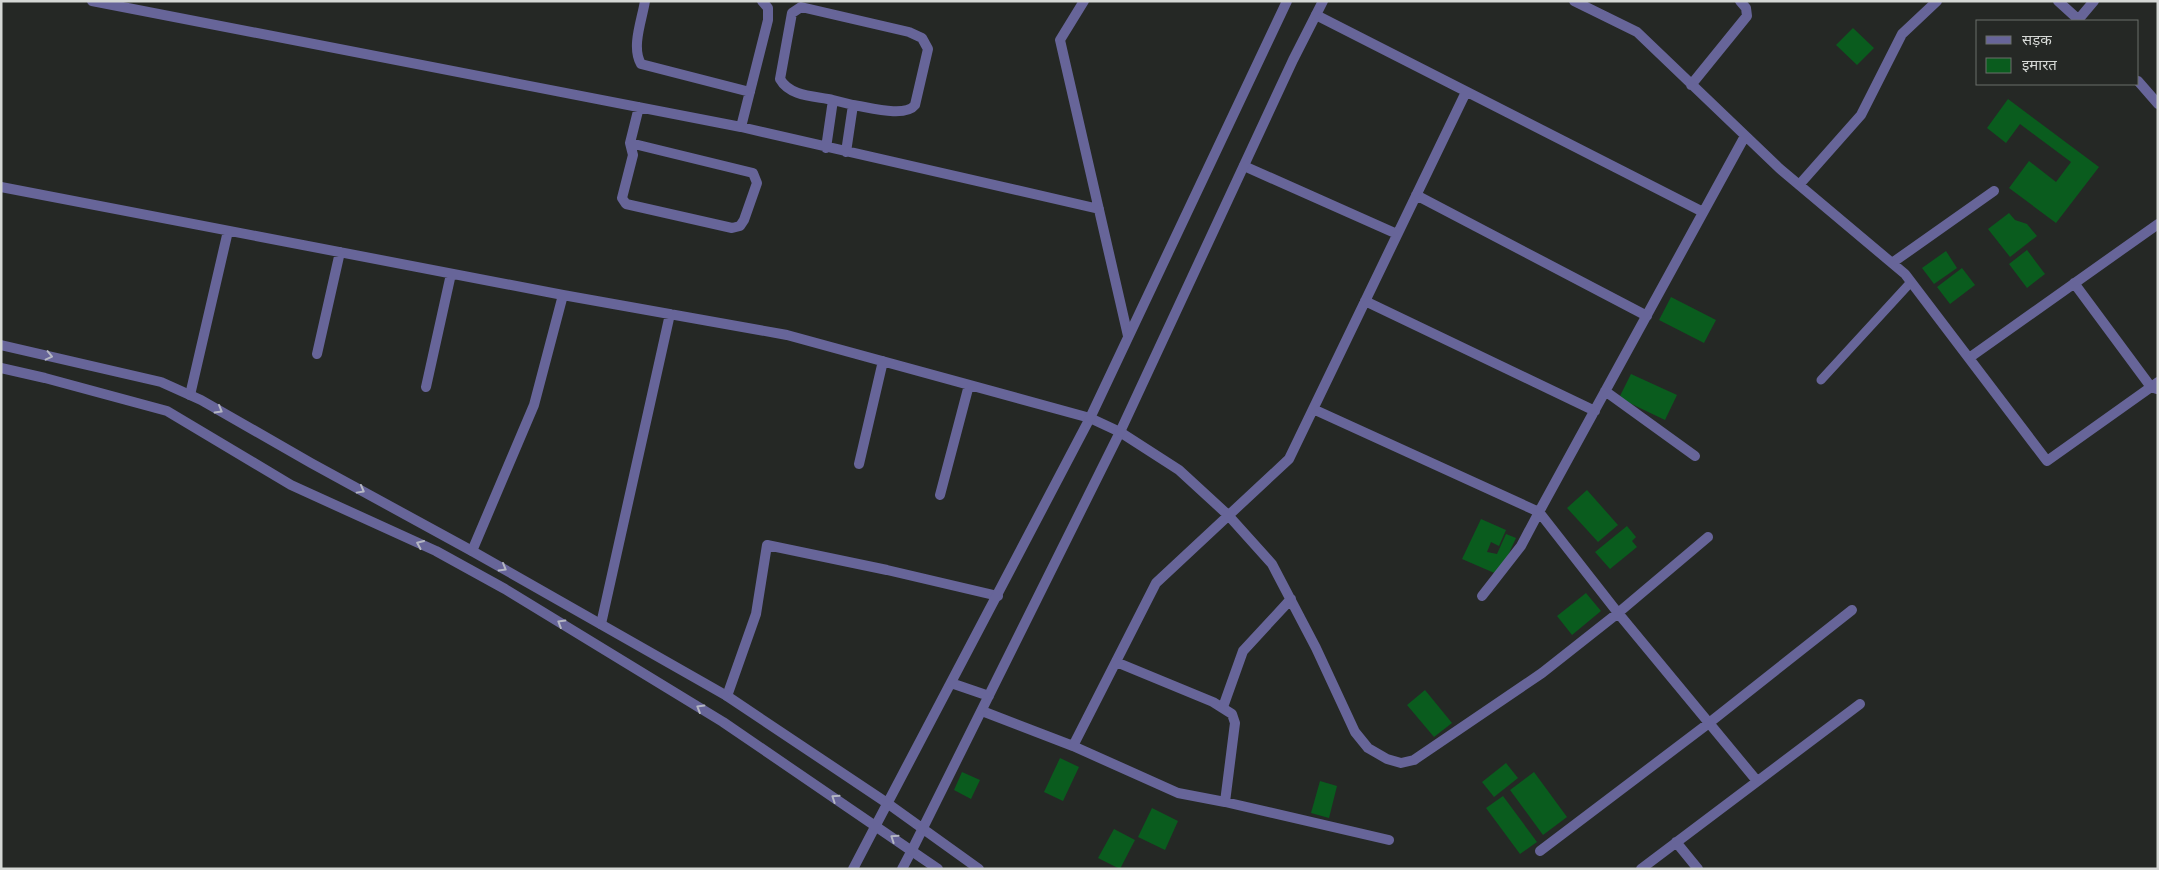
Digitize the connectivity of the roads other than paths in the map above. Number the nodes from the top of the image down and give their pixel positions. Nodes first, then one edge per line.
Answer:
1 (92, 1) edge
2 (645, 1) edge
3 (762, 1) edge
4 (1084, 1) edge
5 (1286, 1) edge
6 (1323, 1) edge
7 (1574, 1) edge
8 (1740, 1) edge
9 (1937, 1) edge
10 (2058, 1) edge
11 (2094, 1) edge
12 (1316, 15) junction
13 (2079, 20) edge
14 (2139, 82) edge
15 (1691, 85) junction
16 (750, 92) junction
17 (1466, 92) junction
18 (2156, 97) edge
19 (834, 100) junction
20 (853, 105) junction
21 (639, 108) junction
22 (741, 127) junction
23 (1745, 136) junction
24 (630, 143) junction
25 (826, 148) junction
26 (846, 152) junction
27 (1244, 166) junction
28 (1799, 185) junction
29 (1, 186) edge
30 (1994, 192) dead end
31 (1416, 195) junction
32 (1099, 209) junction
33 (1703, 212) junction
34 (2158, 224) edge
35 (228, 231) junction
36 (1397, 234) junction
37 (340, 252) junction
38 (1892, 263) junction
39 (451, 274) junction
40 (1911, 282) junction
41 (2074, 283) junction
42 (563, 295) junction
43 (1365, 301) junction
44 (670, 314) junction
45 (1646, 316) junction
46 (1128, 336) junction
47 (1, 345) edge
48 (317, 354) dead end
49 (1969, 358) junction
50 (883, 361) junction
51 (1, 368) edge
52 (1821, 380) dead end
53 (969, 384) junction
54 (2156, 386) edge
55 (426, 387) dead end
56 (1605, 391) junction
57 (190, 395) junction
58 (1313, 409) junction
59 (1595, 411) junction
60 (1090, 418) junction
61 (1120, 432) junction
62 (1695, 456) dead end
63 (859, 464) dead end
64 (940, 495) dead end
65 (1539, 512) junction
66 (1228, 515) junction
67 (1708, 536) dead end
68 (472, 551) junction
69 (998, 596) junction
70 (1482, 596) dead end
71 (1290, 599) junction
72 (1852, 610) dead end
73 (1618, 613) junction
74 (601, 624) junction
75 (1116, 662) junction
76 (950, 683) junction
77 (727, 696) junction
78 (989, 696) junction
79 (1860, 704) dead end
80 (1223, 706) junction
81 (982, 711) junction
82 (1709, 723) junction
83 (1074, 746) junction
84 (1758, 780) junction
85 (1225, 802) junction
86 (887, 803) junction
87 (876, 825) junction
88 (923, 829) junction
89 (1390, 840) dead end
90 (1676, 842) junction
91 (912, 850) junction
92 (1540, 851) dead end
93 (854, 869) edge
94 (902, 869) edge
95 (938, 869) edge
96 (979, 869) edge
97 (1641, 869) edge
98 (1698, 869) edge

1 - 21 street
2 - 16 street
3 - 16 street
4 - 32 street
5 - 46 street
6 - 12 street
7 - 15 street
8 - 15 street
9 - 28 street
10 - 13 street
11 - 13 street
12 - 17 street
12 - 27 street
14 - 18 street
15 - 23 street
16 - 22 street
17 - 31 street
17 - 33 street
19 - 20 street
19 - 20 street
19 - 25 street
20 - 26 street
21 - 22 street
21 - 24 street
22 - 25 street
23 - 28 street
23 - 33 street
24 - 24 street
25 - 26 street
26 - 32 street
27 - 36 street
27 - 61 street
28 - 38 street
29 - 35 street
30 - 38 street
31 - 36 street
31 - 45 street
32 - 46 street
33 - 45 street
34 - 41 street
35 - 37 street
35 - 57 street
36 - 43 street
37 - 39 street
37 - 48 street
38 - 40 street
39 - 42 street
39 - 55 street
40 - 49 street
40 - 52 lane
41 - 49 street
41 - 54 street
42 - 44 street
42 - 68 street
43 - 58 street
43 - 59 street
44 - 50 street
44 - 74 street
45 - 56 street
46 - 60 street
47 -> 57 street
49 - 54 street
50 - 53 street
50 - 63 street
87 -> 51 street
53 - 60 street
53 - 64 street
56 - 59 street
56 - 62 street
57 -> 68 street
58 - 65 street
58 - 66 street
59 - 65 street
60 - 61 street
60 - 69 street
61 - 66 street
61 - 78 street
65 - 70 street
65 - 73 street
66 - 71 street
66 - 75 street
67 - 73 street
68 -> 74 street
69 - 76 street
69 - 77 street
71 - 73 street
71 - 80 street
72 - 82 street
73 - 82 street
74 - 77 street
75 - 80 street
75 - 83 street
76 - 78 street
76 - 86 street
77 - 86 street
78 - 81 street
79 - 84 street
80 - 85 street
81 - 83 street
81 - 88 street
82 - 84 street
82 - 92 street
83 - 85 street
84 - 90 street
85 - 89 street
86 - 87 street
86 - 88 street
91 -> 87 street
87 - 93 street
88 - 91 street
88 - 96 street
90 - 97 street
90 - 98 street
91 - 94 street
91 - 95 street

